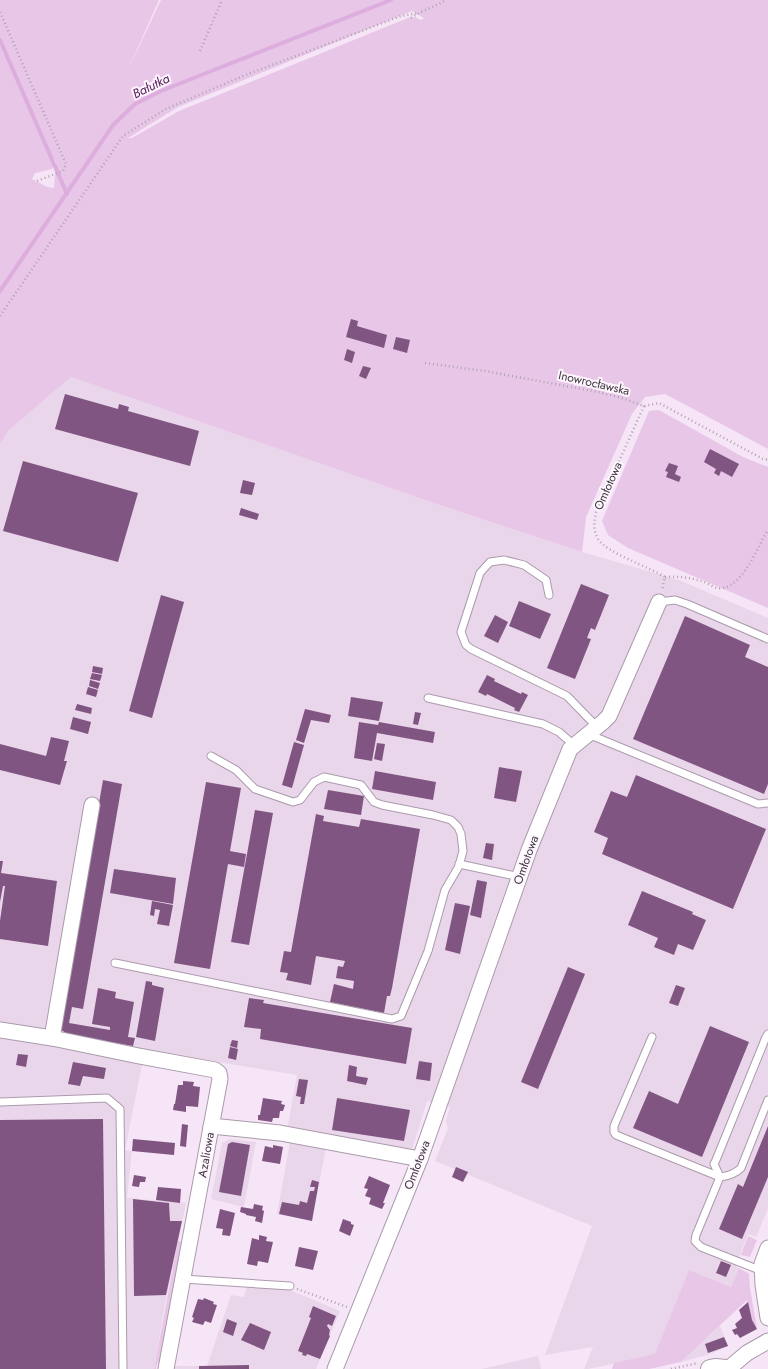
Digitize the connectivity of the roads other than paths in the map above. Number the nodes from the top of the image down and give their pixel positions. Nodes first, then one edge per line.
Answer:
1 (549, 595) dead end
2 (659, 602) joint
3 (768, 639) edge
4 (428, 698) dead end
5 (593, 730) junction
6 (574, 745) junction
7 (210, 756) dead end
8 (768, 803) edge
9 (92, 805) dead end
10 (460, 864) junction
11 (520, 877) junction
12 (115, 963) dead end
13 (0, 1030) edge
14 (768, 1034) edge
15 (652, 1037) dead end
16 (52, 1038) junction
17 (768, 1100) edge
18 (0, 1102) edge
19 (212, 1126) junction
20 (420, 1159) junction
21 (720, 1177) junction
22 (768, 1248) edge
23 (764, 1266) edge
24 (183, 1279) junction
25 (290, 1286) road end
26 (768, 1318) edge
27 (768, 1341) edge
28 (123, 1369) edge
29 (166, 1369) edge
30 (335, 1369) edge
31 (710, 1369) edge
32 (727, 1369) edge

1 - 5 lane
2 - 3 lane
2 - 5 street, Omłotowa
4 - 6 lane
5 - 6 street, Omłotowa
5 - 8 lane
6 - 11 street, Omłotowa
7 - 10 lane
9 - 16 street
10 - 11 lane
10 - 12 lane
11 - 20 street, Omłotowa
13 - 16 street
14 - 21 lane
15 - 21 lane
16 - 19 street
17 - 21 lane
18 - 28 lane
19 - 20 street, Azaliowa
19 - 24 street, Azaliowa
20 - 30 street, Omłotowa
21 - 23 lane
22 - 23 street
23 - 26 street
24 - 25 lane
24 - 29 street, Azaliowa
27 - 32 street
31 - 32 street

